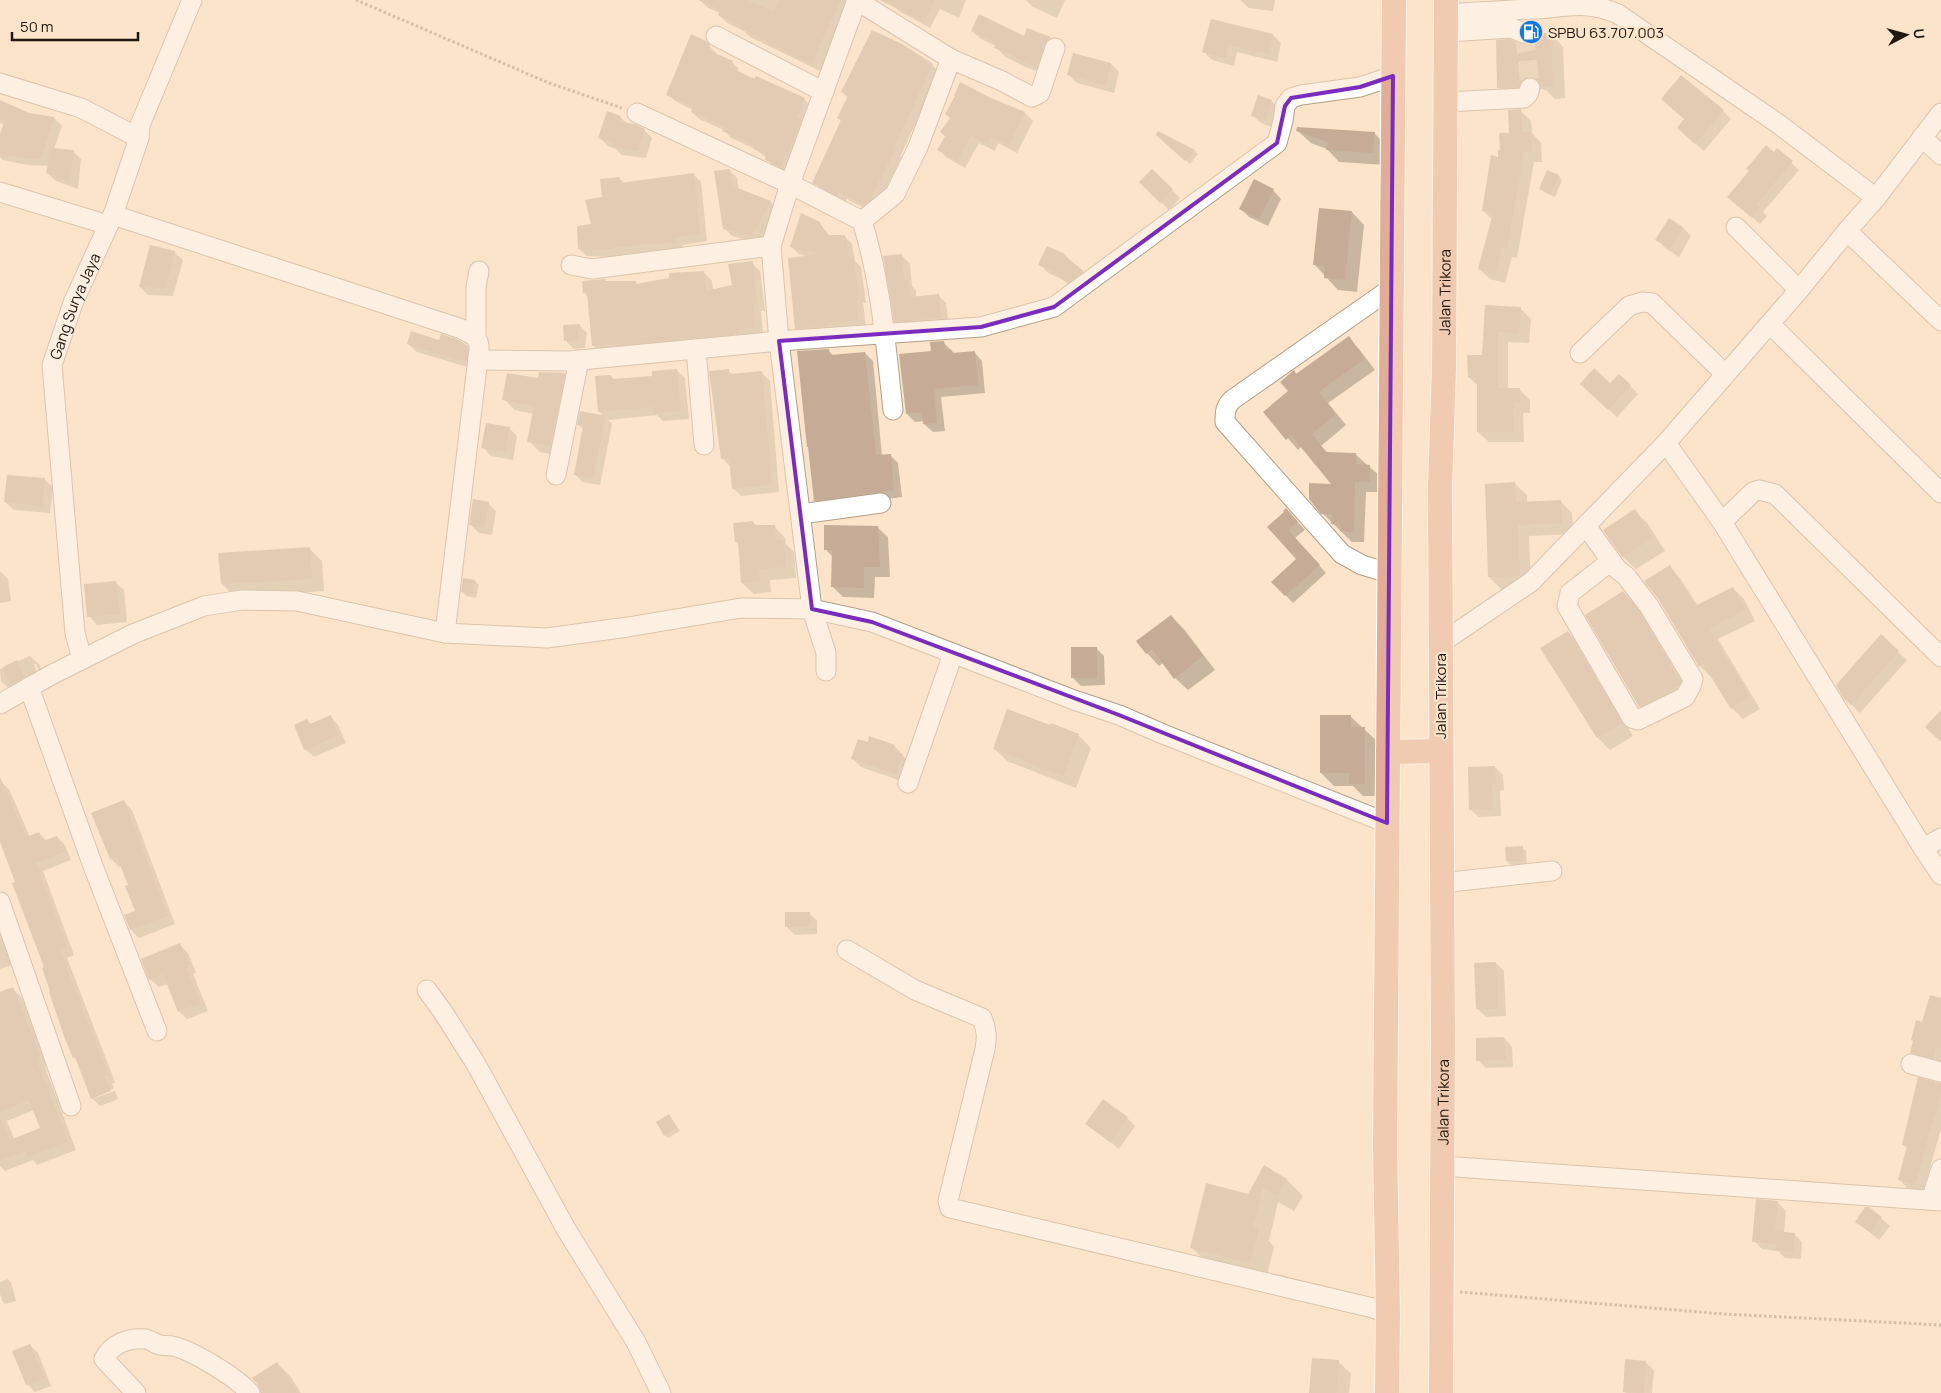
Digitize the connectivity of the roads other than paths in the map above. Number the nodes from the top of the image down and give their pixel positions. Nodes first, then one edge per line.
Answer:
1 (192, 0) edge
2 (857, 0) edge
3 (1394, 0) edge
4 (1580, 2) edge
5 (1446, 15) edge
6 (1523, 33) dead end
7 (716, 36) dead end
8 (1055, 48) dead end
9 (951, 59) junction
10 (1393, 76) junction
11 (0, 83) edge
12 (1530, 88) dead end
13 (824, 92) junction
14 (1446, 102) junction
15 (637, 113) road end
16 (1941, 113) edge
17 (1922, 137) junction
18 (139, 138) junction
19 (1941, 155) edge
20 (790, 184) junction
21 (0, 193) edge
22 (1876, 198) junction
23 (110, 220) junction
24 (862, 221) junction
25 (1736, 227) dead end
26 (1847, 231) junction
27 (772, 246) junction
28 (571, 265) dead end
29 (479, 271) dead end
30 (1393, 287) junction
31 (1799, 290) junction
32 (1941, 321) edge
33 (1770, 324) junction
34 (884, 334) junction
35 (476, 337) junction
36 (779, 341) junction
37 (696, 349) junction
38 (1580, 353) dead end
39 (478, 360) junction
40 (579, 360) junction
41 (1726, 374) junction
42 (893, 410) dead end
43 (1666, 443) junction
44 (704, 445) dead end
45 (556, 475) dead end
46 (1941, 493) edge
47 (882, 503) dead end
48 (800, 514) junction
49 (1722, 522) junction
50 (1586, 526) junction
51 (1611, 561) junction
52 (1389, 573) junction
53 (812, 609) junction
54 (446, 633) junction
55 (1441, 643) junction
56 (953, 654) junction
57 (1941, 657) edge
58 (82, 660) junction
59 (826, 670) dead end
60 (29, 688) junction
61 (0, 704) edge
62 (1440, 751) junction
63 (1388, 752) junction
64 (908, 783) dead end
65 (1388, 823) junction
66 (1941, 838) edge
67 (1923, 848) junction
68 (1552, 872) dead end
69 (1941, 875) edge
70 (1441, 883) junction
71 (0, 902) edge
72 (847, 950) dead end
73 (426, 990) dead end
74 (157, 1031) dead end
75 (1911, 1064) dead end
76 (1941, 1072) edge
77 (71, 1106) dead end
78 (1442, 1166) junction
79 (1941, 1170) edge
80 (1936, 1201) edge
81 (1388, 1314) junction
82 (136, 1393) edge
83 (250, 1393) edge
84 (661, 1393) edge
85 (1387, 1393) edge
86 (1441, 1393) edge

1 - 18 street, Gang Surya Jaya
2 - 9 street
2 - 13 street
3 - 10 main road
4 - 5 street
4 - 22 street
5 - 6 street
5 - 14 main road, Jalan Trikora
7 - 13 street
8 - 9 street
9 - 24 street
10 - 30 main road
10 - 34 street
11 - 18 street
12 - 14 street
13 - 20 street
14 - 55 main road, Jalan Trikora
15 - 20 street
16 - 17 street
17 - 19 street
17 - 22 street
18 - 23 street, Gang Surya Jaya
20 - 24 street
20 - 27 street
21 - 23 street
22 - 26 street
23 - 35 street
23 - 58 street, Gang Surya Jaya
24 - 34 street
25 - 31 street
26 - 31 street
26 - 32 street
27 - 28 street
27 - 36 street
29 - 35 street
30 - 52 main road
30 - 52 street
31 - 33 street
33 - 41 street
33 - 46 street
34 - 36 street
34 - 42 street
35 - 39 street
36 - 37 street
36 - 48 street
37 - 40 street
37 - 44 street
38 - 41 street
39 - 40 street
39 - 54 street
40 - 45 street
41 - 43 street
43 - 49 street
43 - 50 street
47 - 48 street
48 - 53 street
49 - 57 street
49 - 67 street
50 - 51 street
50 - 55 street
51 - 51 street
52 - 63 main road
53 - 54 street
53 - 56 street
53 - 59 street
54 - 58 street
55 - 62 main road, Jalan Trikora
56 - 64 street
56 - 65 street
58 - 60 street
60 - 61 street
60 - 74 street
62 - 63 main road
62 - 70 main road, Jalan Trikora
63 - 65 main road
65 - 81 main road
66 - 67 street
67 - 69 street
68 - 70 street
70 - 78 main road, Jalan Trikora
71 - 77 street
72 - 81 street
73 - 84 street
75 - 76 street
78 - 80 street
78 - 86 main road, Jalan Trikora
79 - 80 street
81 - 85 main road
82 - 83 street

